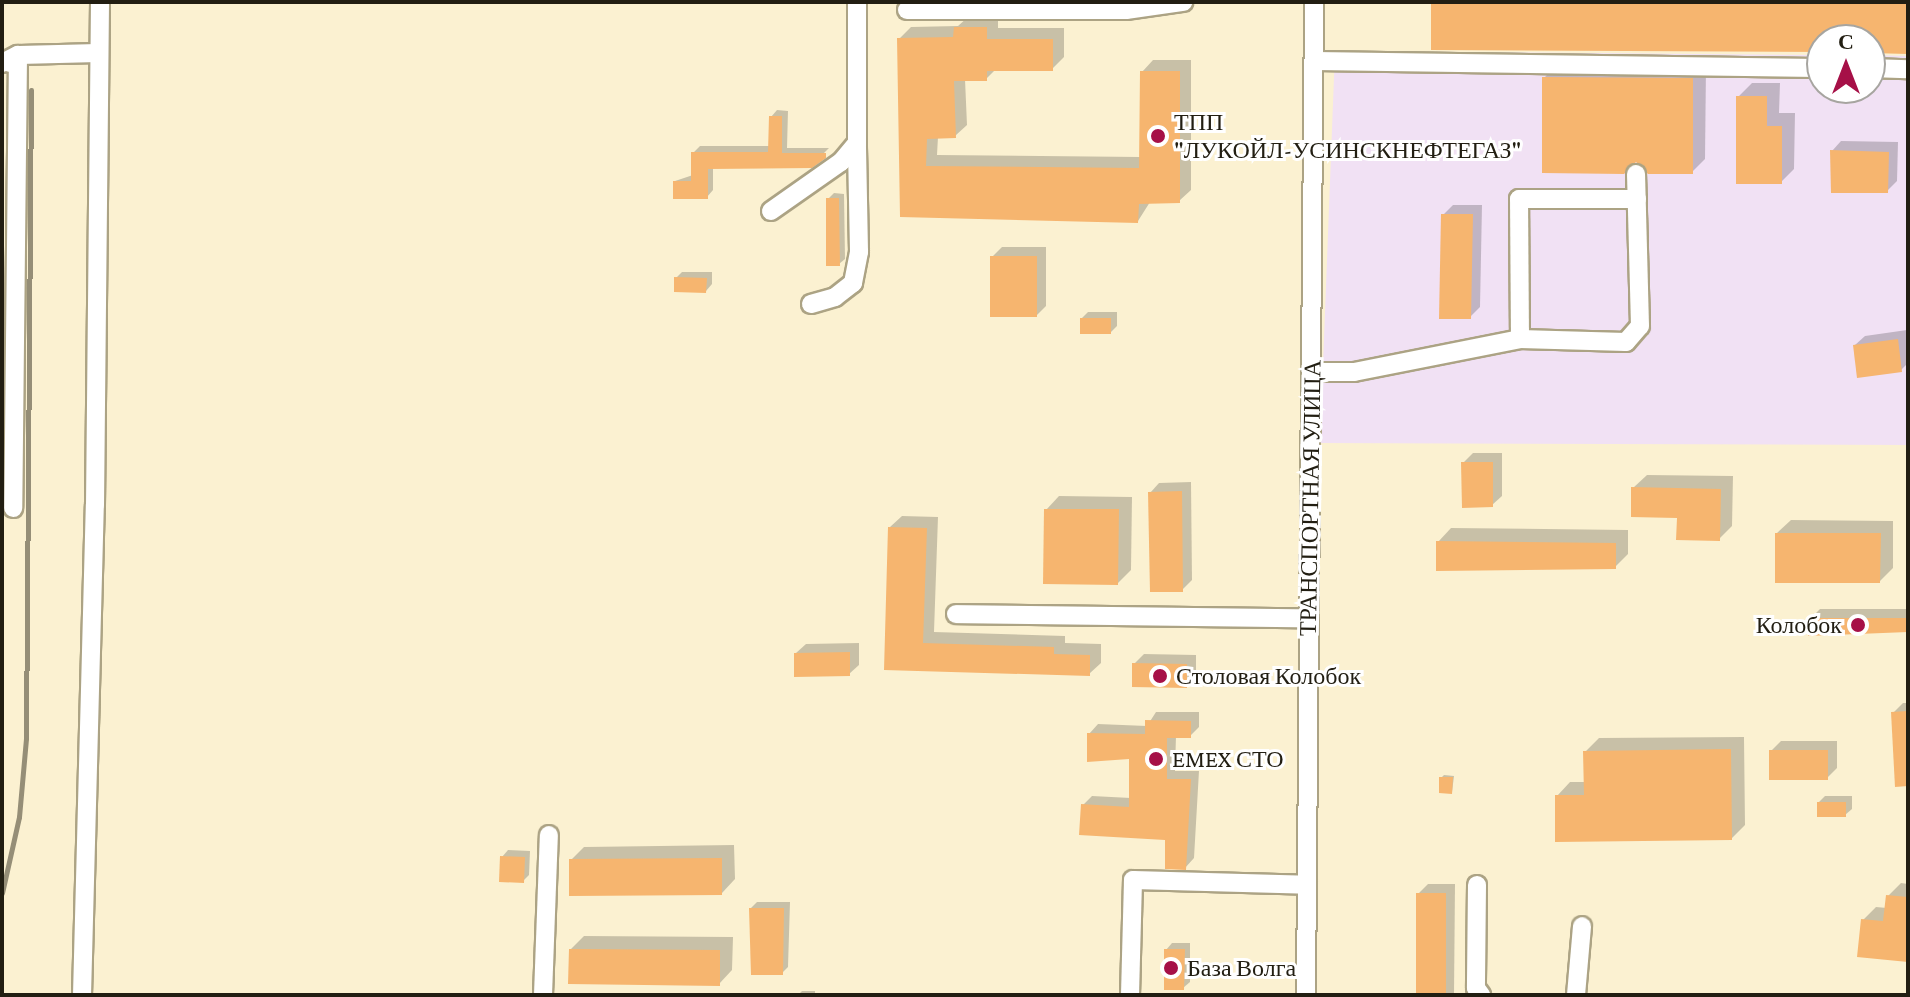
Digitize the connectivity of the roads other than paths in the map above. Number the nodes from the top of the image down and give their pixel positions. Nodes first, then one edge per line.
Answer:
1 (100, 2) edge
2 (857, 2) edge
3 (1183, 2) edge
4 (1314, 2) edge
5 (907, 10) dead end
6 (99, 53) junction
7 (10, 59) edge
8 (1315, 61) junction
9 (1806, 68) edge
10 (1886, 68) edge
11 (1908, 69) edge
12 (2, 71) edge
13 (857, 143) junction
14 (1636, 174) dead end
15 (1637, 199) junction
16 (771, 211) dead end
17 (811, 304) dead end
18 (1520, 339) junction
19 (1311, 372) junction
20 (13, 508) dead end
21 (956, 614) dead end
22 (1308, 618) junction
23 (549, 835) dead end
24 (1307, 885) junction
25 (1477, 885) dead end
26 (1582, 926) dead end
27 (82, 995) edge
28 (543, 995) edge
29 (1130, 995) edge
30 (1306, 995) edge
31 (1481, 995) edge
32 (1576, 995) edge

1 - 6 street
2 - 13 street
3 - 5 street
4 - 8 street, ТРАНСПОРТНАЯ УЛИЦА
6 - 7 street
6 - 27 street
7 - 12 street
7 - 20 street
8 - 9 street
8 - 19 street, ТРАНСПОРТНАЯ УЛИЦА
10 - 11 street
13 - 16 street
13 - 17 street
14 - 15 street
15 - 18 street
15 - 18 street
18 - 19 street
19 - 22 street, ТРАНСПОРТНАЯ УЛИЦА
21 - 22 street
22 - 24 street, ТРАНСПОРТНАЯ УЛИЦА
23 - 28 street
24 - 29 street
24 - 30 street, ТРАНСПОРТНАЯ УЛИЦА
25 - 31 street
26 - 32 street

